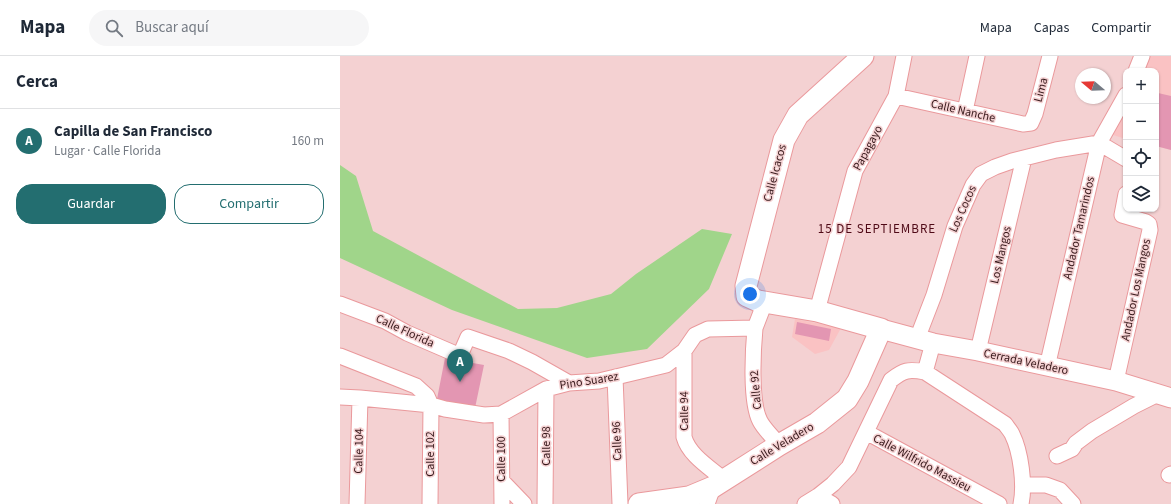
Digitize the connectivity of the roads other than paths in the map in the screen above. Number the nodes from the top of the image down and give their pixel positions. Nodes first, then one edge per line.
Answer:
1 (864, 56) edge
2 (904, 56) edge
3 (977, 56) edge
4 (1050, 56) edge
5 (1142, 56) edge
6 (1137, 68) edge
7 (896, 96) junction
8 (1123, 100) edge
9 (965, 110) junction
10 (1031, 123) joint
11 (1099, 143) junction
12 (1123, 157) edge
13 (1024, 158) junction
14 (1123, 209) edge
15 (756, 299) junction
16 (340, 304) edge
17 (817, 311) junction
18 (755, 328) junction
19 (886, 331) junction
20 (921, 340) junction
21 (684, 351) junction
22 (978, 352) junction
23 (340, 356) edge
24 (1047, 367) junction
25 (925, 372) junction
26 (615, 378) junction
27 (1116, 381) junction
28 (568, 383) junction
29 (546, 389) junction
30 (1165, 396) edge
31 (340, 397) edge
32 (360, 398) junction
33 (431, 405) junction
34 (501, 414) junction
35 (866, 432) junction
36 (779, 445) junction
37 (1057, 456) dead end
38 (502, 481) junction
39 (1022, 485) junction
40 (714, 490) edge
41 (818, 496) junction
42 (357, 504) edge
43 (430, 504) edge
44 (502, 504) edge
45 (524, 504) edge
46 (545, 504) edge
47 (620, 504) edge
48 (639, 504) edge
49 (805, 504) edge
50 (832, 504) edge
51 (999, 504) edge
52 (1021, 504) edge
53 (1073, 504) edge

1 - 15 main road, Calle Icacos
2 - 7 street, Papagayo
3 - 9 street
4 - 10 street, Lima
5 - 6 street
7 - 9 street, Calle Nanche
7 - 17 street, Papagayo
8 - 11 street, Andador Tamarindos
9 - 10 street, Calle Nanche
11 - 12 street
11 - 13 street, Los Cocos
11 - 24 street, Andador Tamarindos
13 - 20 street, Los Cocos
13 - 22 street, Los Mangos
14 - 27 street, Andador Los Mangos
15 - 17 main road
15 - 18 street
16 - 28 street, Calle Florida
17 - 19 main road
18 - 21 street, Pino Suarez
18 - 36 street, Calle 92
19 - 20 street, Cerrada Veladero
19 - 36 main road, Calle Veladero
20 - 22 street, Cerrada Veladero
20 - 25 street, Los Cocos
21 - 26 street, Pino Suarez
21 - 40 street, Calle 94
22 - 24 street, Cerrada Veladero
23 - 33 street
24 - 27 street, Cerrada Veladero
25 - 35 street
25 - 39 street
26 - 28 street, Pino Suarez
26 - 47 street, Calle 96
27 - 30 street, Cerrada Veladero
28 - 29 street, Pino Suarez
29 - 34 street, Pino Suarez
29 - 46 street, Calle 98
30 - 37 street
31 - 32 street, Pino Suarez
32 - 33 street, Pino Suarez
32 - 42 street, Calle 104
33 - 34 street, Pino Suarez
33 - 43 street, Calle 102
34 - 38 street, Calle 100
35 - 41 street
35 - 51 street, Calle Wilfrido Massieu
36 - 40 main road, Calle Veladero
38 - 44 street, Calle 100
38 - 45 street
39 - 52 street
39 - 53 street
40 - 48 main road, Calle Veladero
41 - 49 street
41 - 50 street

